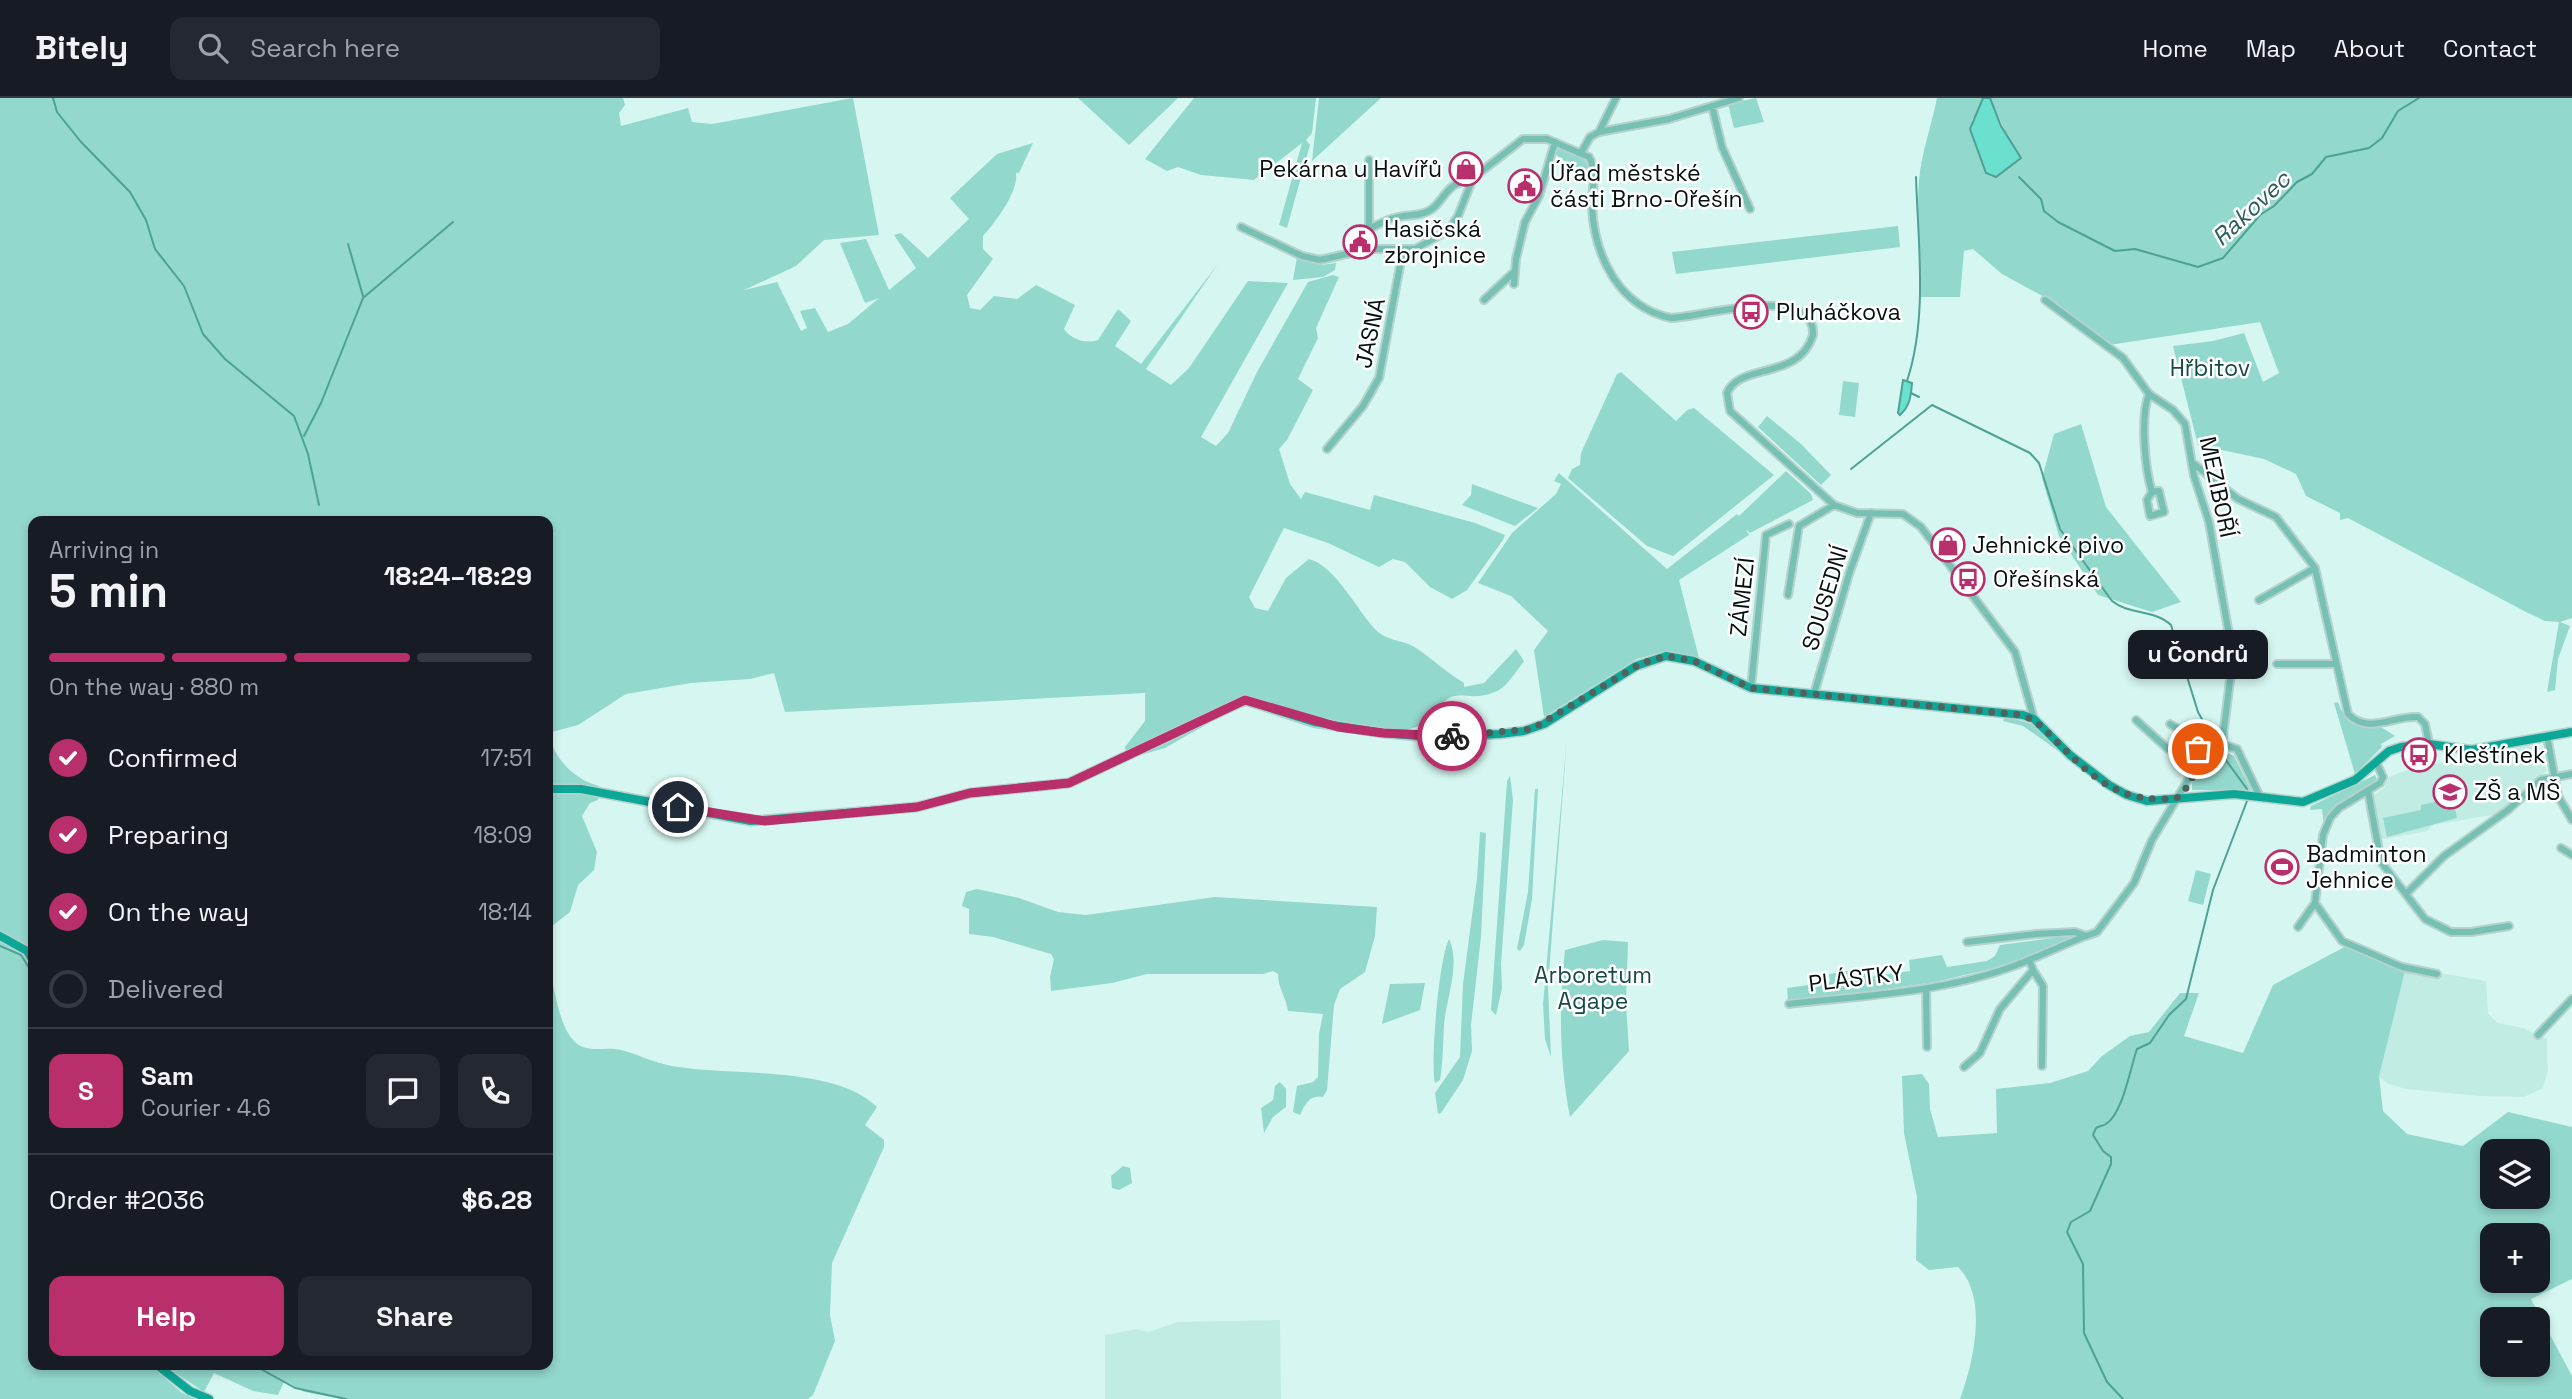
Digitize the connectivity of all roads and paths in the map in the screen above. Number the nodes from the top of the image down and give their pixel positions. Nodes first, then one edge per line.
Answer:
1 (1616, 98) edge
2 (1739, 98) edge
3 (1712, 106) junction
4 (1599, 132) junction
5 (1555, 142) junction
6 (1581, 153) junction
7 (1369, 160) dead end
8 (1471, 182) junction
9 (1750, 209) dead end
10 (1241, 228) dead end
11 (1369, 229) junction
12 (1369, 249) junction
13 (1403, 250) junction
14 (1515, 271) junction
15 (1514, 284) dead end
16 (1484, 300) dead end
17 (2045, 300) dead end
18 (2149, 394) junction
19 (1327, 449) dead end
20 (2194, 464) junction
21 (2152, 492) dead end
22 (1834, 505) junction
23 (1871, 513) junction
24 (1789, 524) dead end
25 (2315, 568) junction
26 (1788, 595) dead end
27 (2259, 600) dead end
28 (2277, 664) dead end
29 (2334, 664) junction
30 (1751, 688) junction
31 (1814, 694) junction
32 (2034, 719) junction
33 (2136, 720) dead end
34 (2170, 724) dead end
35 (2572, 732) edge
36 (2185, 733) junction
37 (2547, 736) junction
38 (2222, 744) junction
39 (2429, 744) junction
40 (2203, 755) junction
41 (2376, 762) junction
42 (2572, 774) edge
43 (2553, 778) junction
44 (553, 789) edge
45 (2368, 791) junction
46 (2260, 797) junction
47 (2177, 798) junction
48 (2572, 820) edge
49 (2561, 848) dead end
50 (2572, 855) edge
51 (2406, 894) junction
52 (2315, 903) junction
53 (2508, 926) dead end
54 (2298, 927) dead end
55 (0, 936) edge
56 (2086, 936) junction
57 (1968, 942) dead end
58 (28, 953) edge
59 (2029, 960) junction
60 (2033, 970) junction
61 (2437, 974) dead end
62 (1926, 988) junction
63 (2572, 999) edge
64 (1789, 1004) dead end
65 (2538, 1035) dead end
66 (1927, 1047) dead end
67 (2042, 1066) dead end
68 (1964, 1067) dead end
69 (163, 1370) edge
70 (209, 1399) edge

1 - 4 street
2 - 3 street
3 - 4 street
3 - 9 street
4 - 6 street
5 - 6 street
5 - 8 street
5 - 14 street
6 - 22 street
7 - 11 street
8 - 11 street
8 - 13 street
10 - 12 street
11 - 12 street
12 - 13 street
13 - 19 street, JASNÁ
14 - 15 street
14 - 16 street
17 - 18 street, MEZIBOŘÍ
18 - 20 street, MEZIBOŘÍ
18 - 21 street
20 - 25 street
20 - 38 street, MEZIBOŘÍ
22 - 23 street
22 - 26 street
23 - 31 street, SOUSEDNÍ
23 - 32 street
24 - 30 street, ZÁMEZÍ
25 - 27 street
25 - 29 street
28 - 29 street
29 - 39 street
30 - 31 street
30 - 44 street
31 - 32 street
32 - 47 street
33 - 36 street
34 - 36 street
35 - 37 street
36 - 40 street
37 - 39 street
37 - 43 street
38 - 40 street
38 - 46 street
39 - 41 street
40 - 47 street, PLÁSTKY
41 - 45 street
41 - 46 street
42 - 43 street
43 - 48 street
43 - 51 street
45 - 51 street
45 - 52 street
46 - 47 street
47 - 56 street, PLÁSTKY
49 - 50 street
51 - 53 street
52 - 54 street
52 - 61 street
55 - 58 street
56 - 57 street
56 - 59 street, PLÁSTKY
59 - 60 street
59 - 62 street, PLÁSTKY
60 - 67 street
60 - 68 street
62 - 64 street, PLÁSTKY
62 - 66 street, PLÁSTKY
63 - 65 street
69 - 70 street

